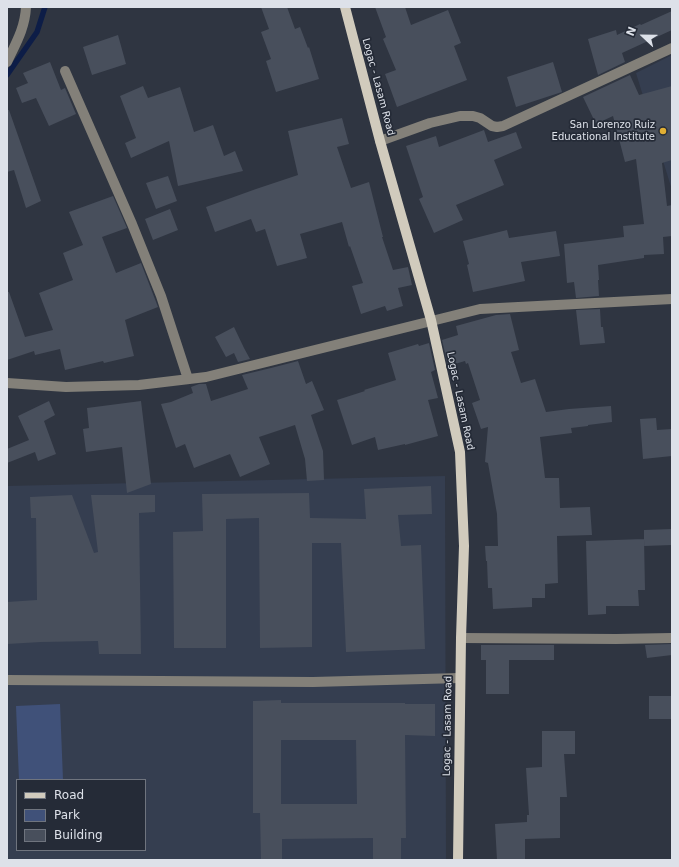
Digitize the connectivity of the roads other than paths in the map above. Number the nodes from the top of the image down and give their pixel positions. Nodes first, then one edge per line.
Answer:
1 (26, 7) edge
2 (345, 7) edge
3 (672, 48) edge
4 (7, 62) edge
5 (65, 71) dead end
6 (380, 142) junction
7 (672, 299) edge
8 (430, 320) junction
9 (188, 379) junction
10 (7, 383) edge
11 (460, 638) junction
12 (672, 638) edge
13 (460, 678) junction
14 (7, 680) edge
15 (458, 860) edge

1 - 4 street
2 - 6 main road, Logac - Lasam Road
3 - 6 street
5 - 9 street
6 - 8 main road, Logac - Lasam Road
7 - 8 street
8 - 9 street
8 - 11 main road, Logac - Lasam Road
9 - 10 street
11 - 12 street
11 - 13 main road, Logac - Lasam Road
13 - 14 street
13 - 15 main road, Logac - Lasam Road

